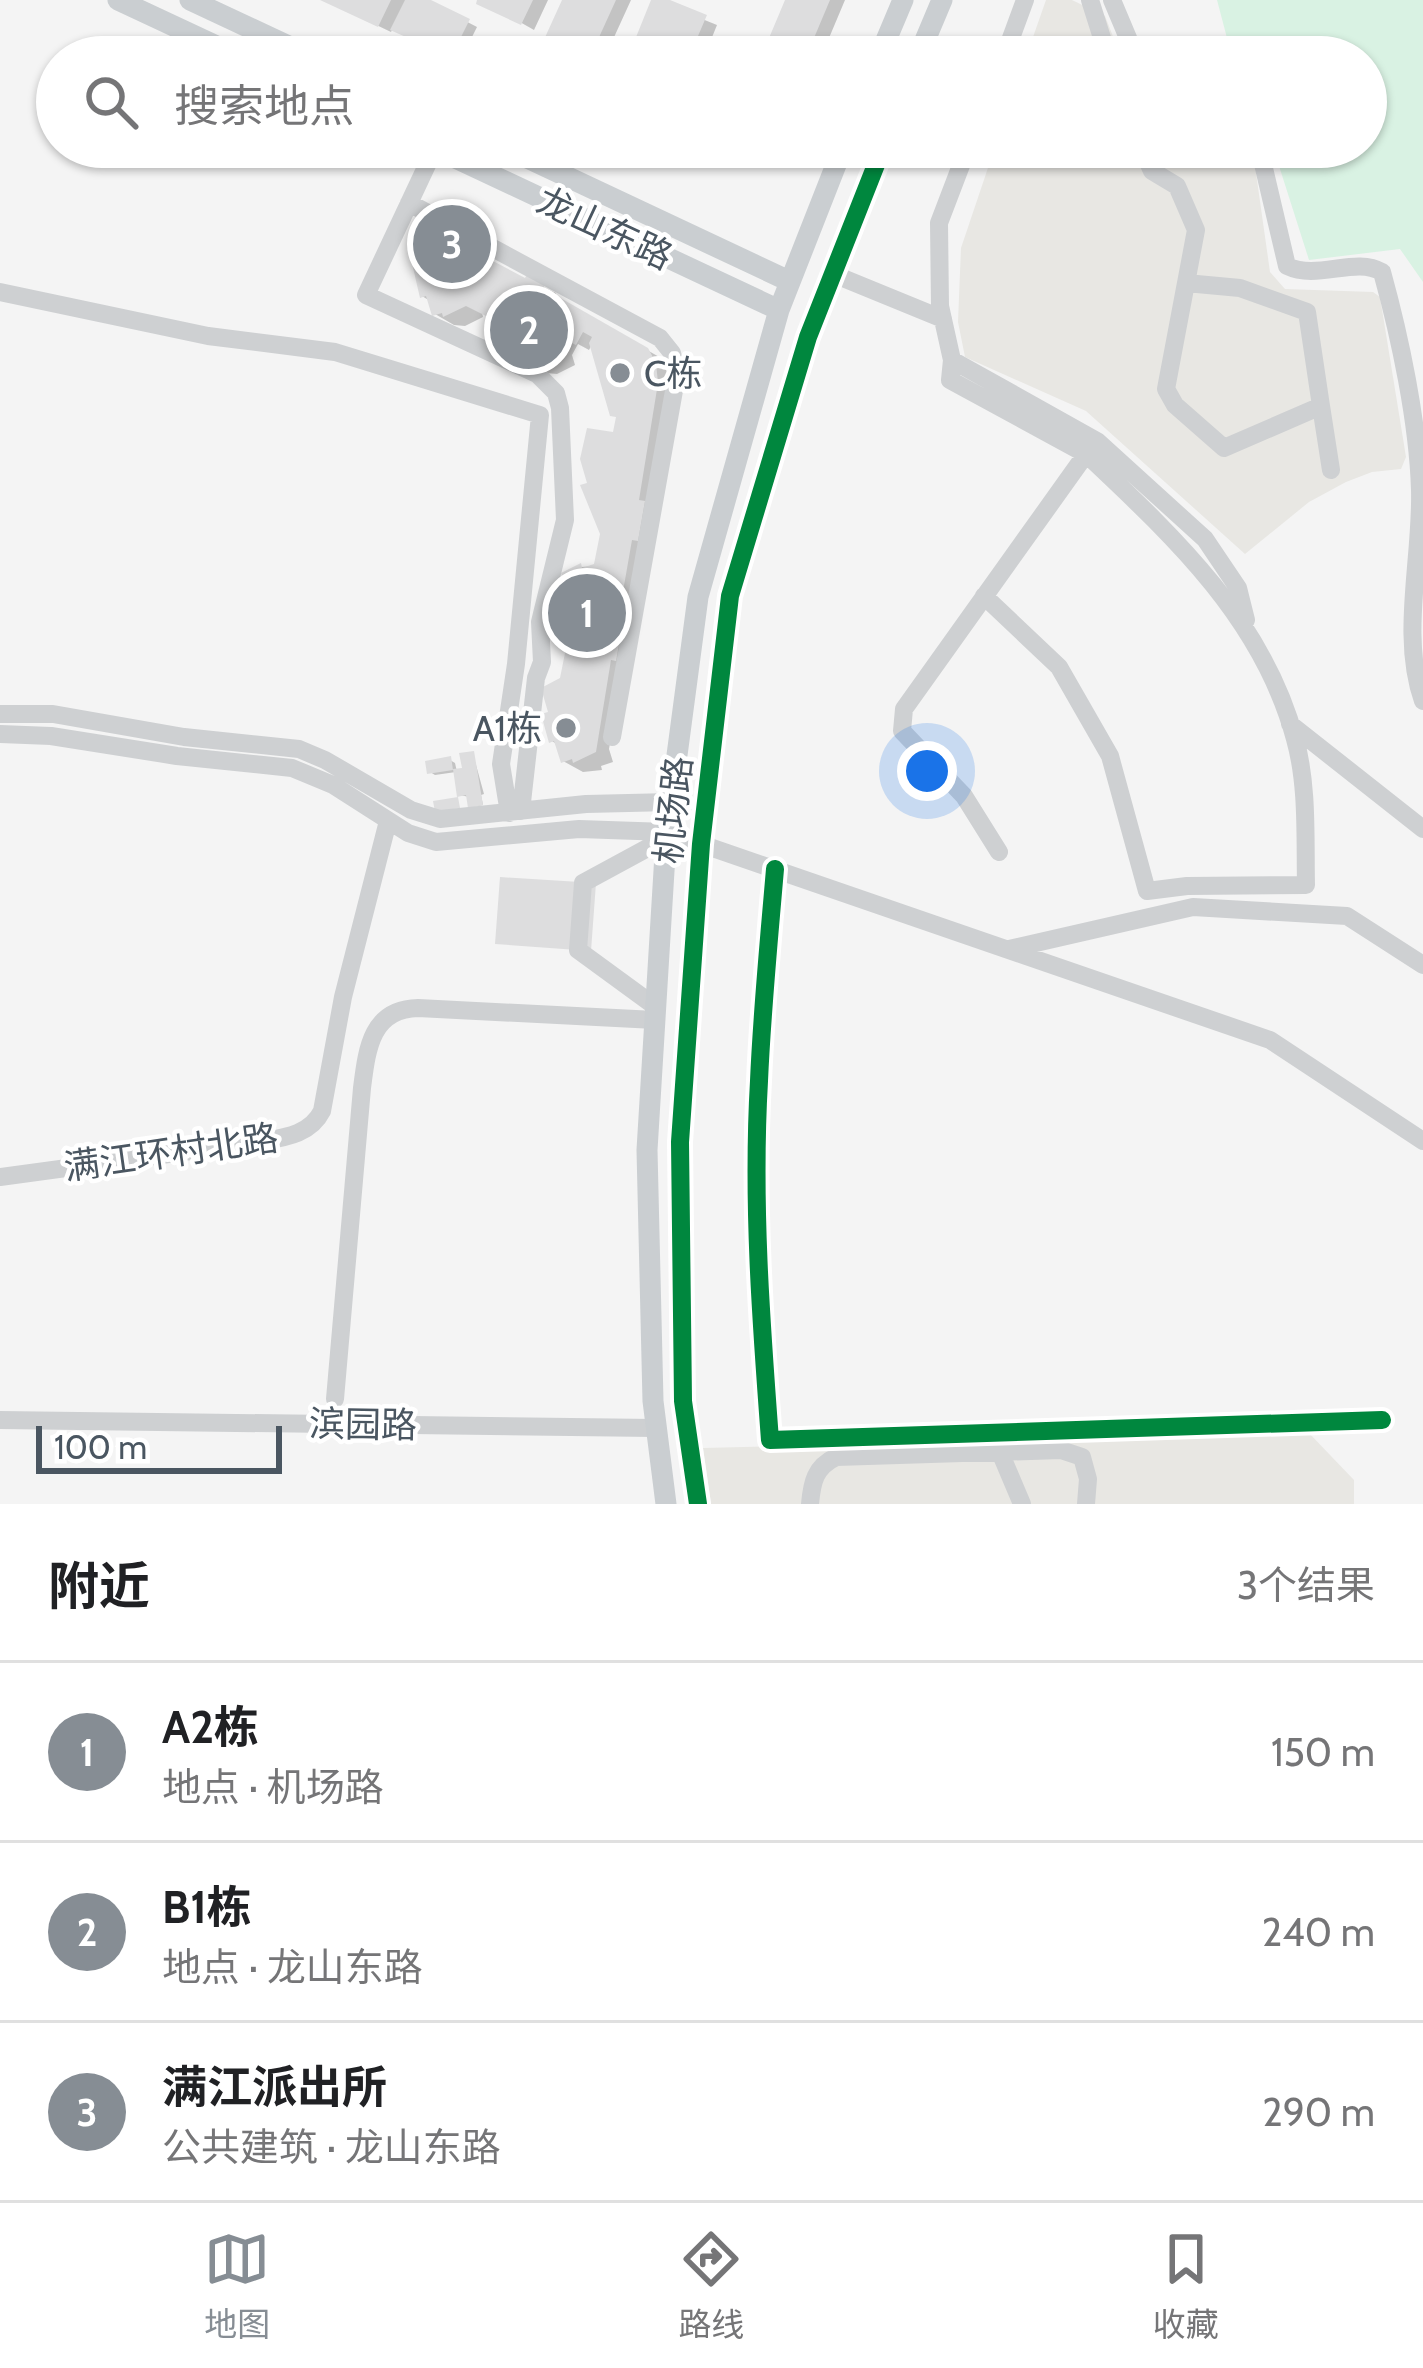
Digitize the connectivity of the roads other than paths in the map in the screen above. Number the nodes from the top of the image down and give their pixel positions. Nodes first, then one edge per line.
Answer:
1 (118, 0) edge
2 (190, 0) edge
3 (903, 0) edge
4 (942, 0) edge
5 (1025, 0) edge
6 (1090, 0) edge
7 (1112, 0) edge
8 (195, 36) edge
9 (267, 36) edge
10 (888, 36) edge
11 (927, 36) edge
12 (1012, 36) edge
13 (1101, 36) edge
14 (1127, 36) edge
15 (424, 168) edge
16 (476, 168) edge
17 (549, 168) edge
18 (834, 168) edge
19 (875, 168) edge
20 (960, 168) edge
21 (1151, 168) edge
22 (1263, 168) edge
23 (409, 203) junction
24 (732, 254) junction
25 (833, 274) junction
26 (789, 280) junction
27 (719, 282) junction
28 (1186, 283) junction
29 (0, 292) edge
30 (778, 310) junction
31 (943, 319) junction
32 (952, 360) junction
33 (1321, 406) junction
34 (1086, 454) junction
35 (1331, 470) dead end
36 (984, 596) junction
37 (1252, 642) junction
38 (1423, 701) edge
39 (0, 714) edge
40 (1290, 724) junction
41 (0, 734) edge
42 (612, 737) dead end
43 (671, 802) junction
44 (515, 812) junction
45 (388, 821) junction
46 (1423, 829) edge
47 (667, 835) junction
48 (701, 844) junction
49 (999, 852) dead end
50 (775, 869) junction
51 (1007, 949) junction
52 (1423, 965) edge
53 (655, 1014) junction
54 (1423, 1141) edge
55 (0, 1177) edge
56 (335, 1399) dead end
57 (0, 1420) edge
58 (1382, 1420) dead end
59 (655, 1428) junction
60 (1000, 1452) junction
61 (666, 1504) edge
62 (698, 1504) edge
63 (810, 1504) edge
64 (1022, 1504) edge
65 (1086, 1504) edge

1 - 8 main road
2 - 9 main road
3 - 10 main road
4 - 11 main road
5 - 12 street
6 - 13 street
7 - 14 street
15 - 23 street
16 - 27 main road, 龙山东路
17 - 24 main road, 龙山东路
18 - 26 main road, 机场路
19 - 25 main road, 机场路
20 - 31 street
21 - 28 street
22 - 38 street
23 - 42 street
23 - 44 street
24 - 26 main road, 龙山东路
24 - 27 main road
25 - 31 street
25 - 48 main road, 机场路
26 - 30 main road, 机场路
27 - 30 main road, 龙山东路
28 - 33 street
28 - 33 street
29 - 44 street
30 - 43 main road, 机场路
31 - 32 street
32 - 34 street
32 - 37 street
33 - 35 street
34 - 36 street
34 - 37 street
36 - 40 street
36 - 49 street
37 - 40 street
39 - 44 street
40 - 46 street
41 - 45 street
43 - 44 street
43 - 47 main road, 机场路
45 - 47 street
45 - 55 street, 满江环村北路
47 - 48 street
47 - 53 main road, 机场路
47 - 53 street
48 - 50 street
48 - 62 main road, 机场路
50 - 51 street
50 - 58 street
51 - 52 street
51 - 54 street
53 - 56 street
53 - 59 main road, 机场路
57 - 59 street, 滨园路
59 - 61 main road, 机场路
60 - 63 street
60 - 64 street
60 - 65 street

